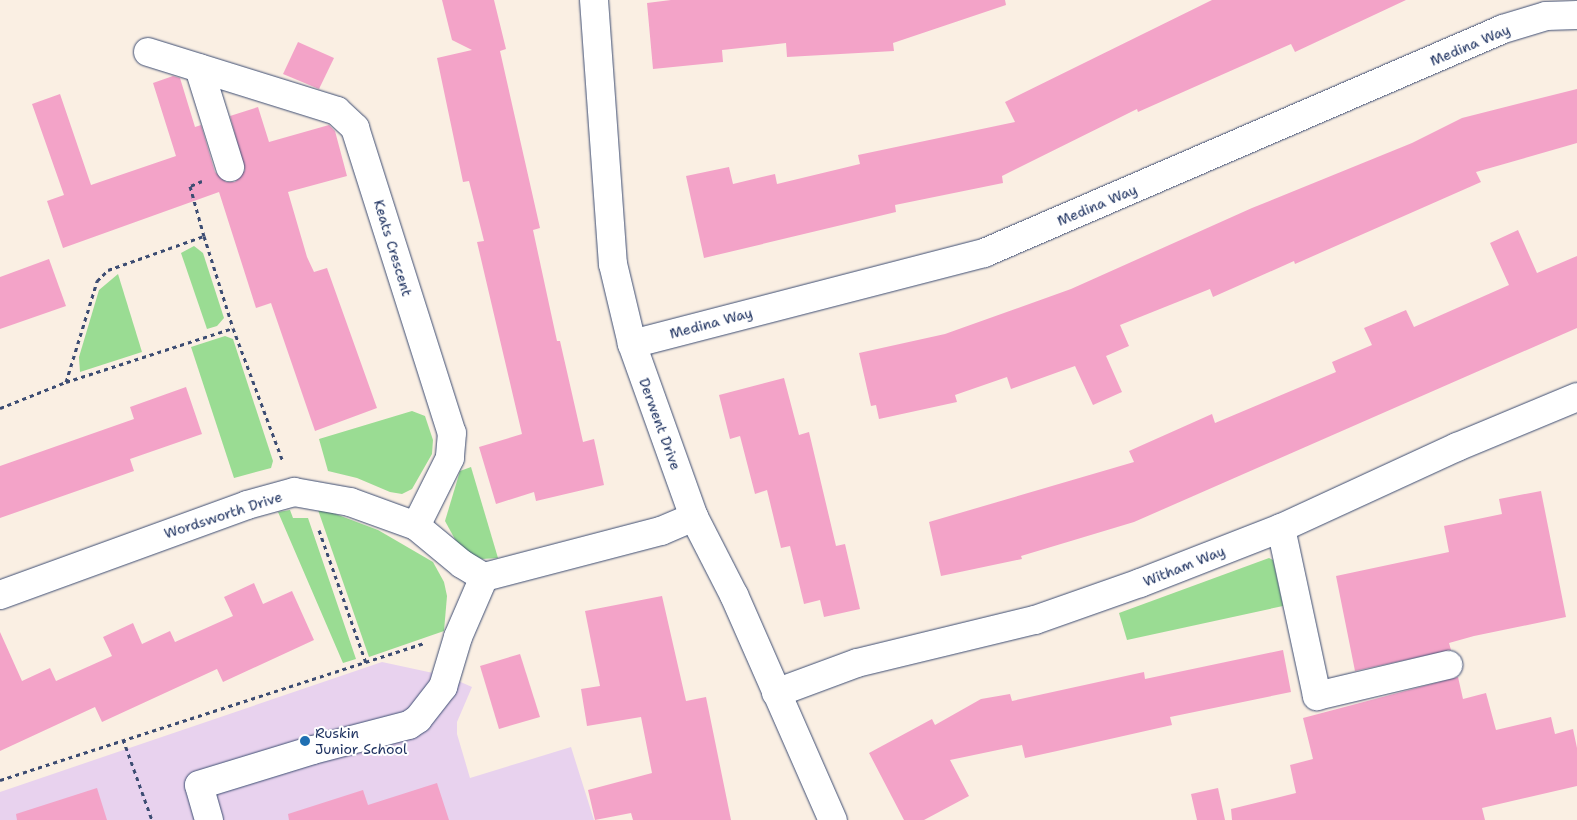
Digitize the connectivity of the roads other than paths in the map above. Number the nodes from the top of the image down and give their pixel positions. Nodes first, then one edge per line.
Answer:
1 (594, 0) edge
2 (1544, 8) edge
3 (1577, 14) edge
4 (148, 52) dead end
5 (199, 68) junction
6 (230, 167) road end
7 (632, 344) junction
8 (1577, 397) edge
9 (694, 517) junction
10 (416, 526) junction
11 (1281, 528) junction
12 (484, 577) junction
13 (0, 595) edge
14 (1448, 665) dead end
15 (776, 693) junction
16 (209, 820) edge
17 (833, 820) edge

1 - 7 street, Derwent Drive
2 - 3 street, Medina Way
2 - 7 street, Medina Way
4 - 5 street, Keats Crescent
5 - 6 street
5 - 10 street, Keats Crescent
7 - 9 street, Derwent Drive
8 - 11 street, Witham Way
9 - 12 street
9 - 15 street, Derwent Drive
10 - 12 street, Wordsworth Drive
10 - 13 street, Wordsworth Drive
11 - 14 street
11 - 15 street, Witham Way
12 - 16 street
15 - 17 street, Derwent Drive

